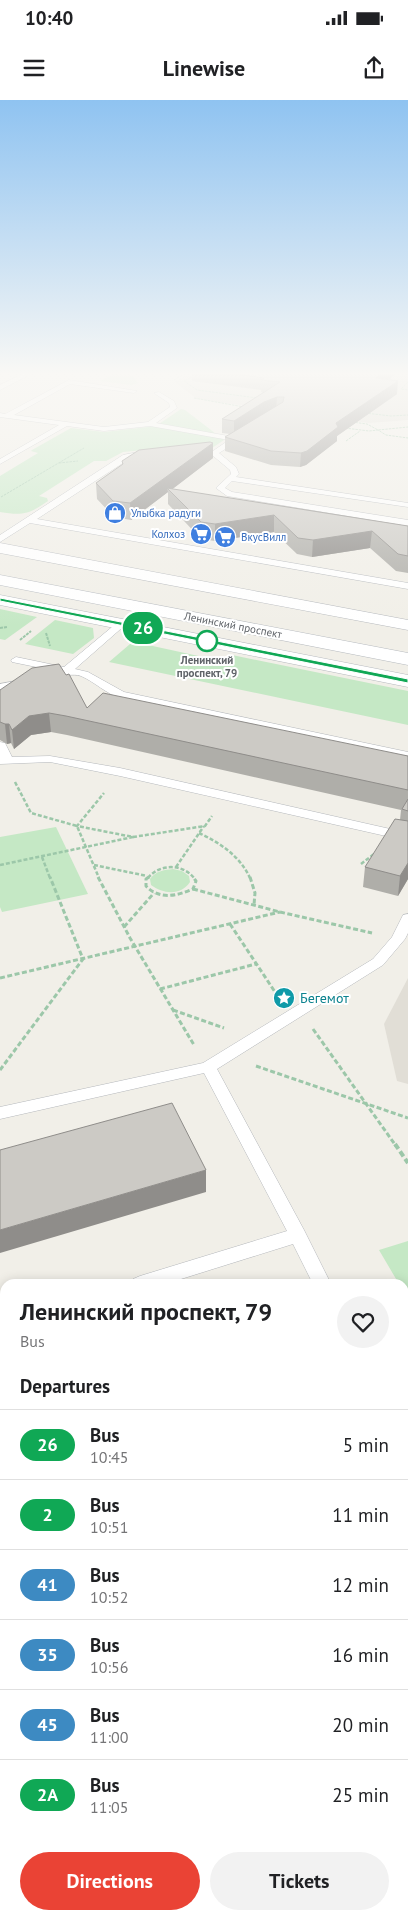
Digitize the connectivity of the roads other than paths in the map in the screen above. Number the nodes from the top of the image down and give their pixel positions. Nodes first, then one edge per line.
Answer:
1 (135, 456) edge
2 (218, 456) edge
3 (231, 479) junction
4 (408, 506) edge
5 (408, 509) edge
6 (28, 520) junction
7 (396, 521) junction
8 (408, 523) edge
9 (0, 539) edge
10 (0, 548) edge
11 (0, 580) edge
12 (408, 586) edge
13 (0, 600) edge
14 (121, 624) junction
15 (408, 625) edge
16 (408, 659) edge
17 (16, 660) dead end
18 (67, 670) junction
19 (408, 681) edge
20 (0, 687) edge
21 (2, 745) edge
22 (408, 755) edge
23 (4, 761) edge
24 (408, 837) edge
25 (408, 918) edge
26 (208, 1067) junction
27 (0, 1113) edge
28 (298, 1235) junction
29 (177, 1278) edge
30 (320, 1279) edge

1 - 6 lane
2 - 3 lane
3 - 4 lane
3 - 7 lane
5 - 7 lane
6 - 9 lane
6 - 12 lane
7 - 8 lane
10 - 15 main road
11 - 16 main road, Ленинский проспект
13 - 14 main road, Ленинский проспект
14 - 18 lane
14 - 19 main road, Ленинский проспект
17 - 18 lane
18 - 20 lane
18 - 22 lane
21 - 23 lane
23 - 24 lane
25 - 26 lane
26 - 27 lane
26 - 28 lane
28 - 29 lane
28 - 30 lane

